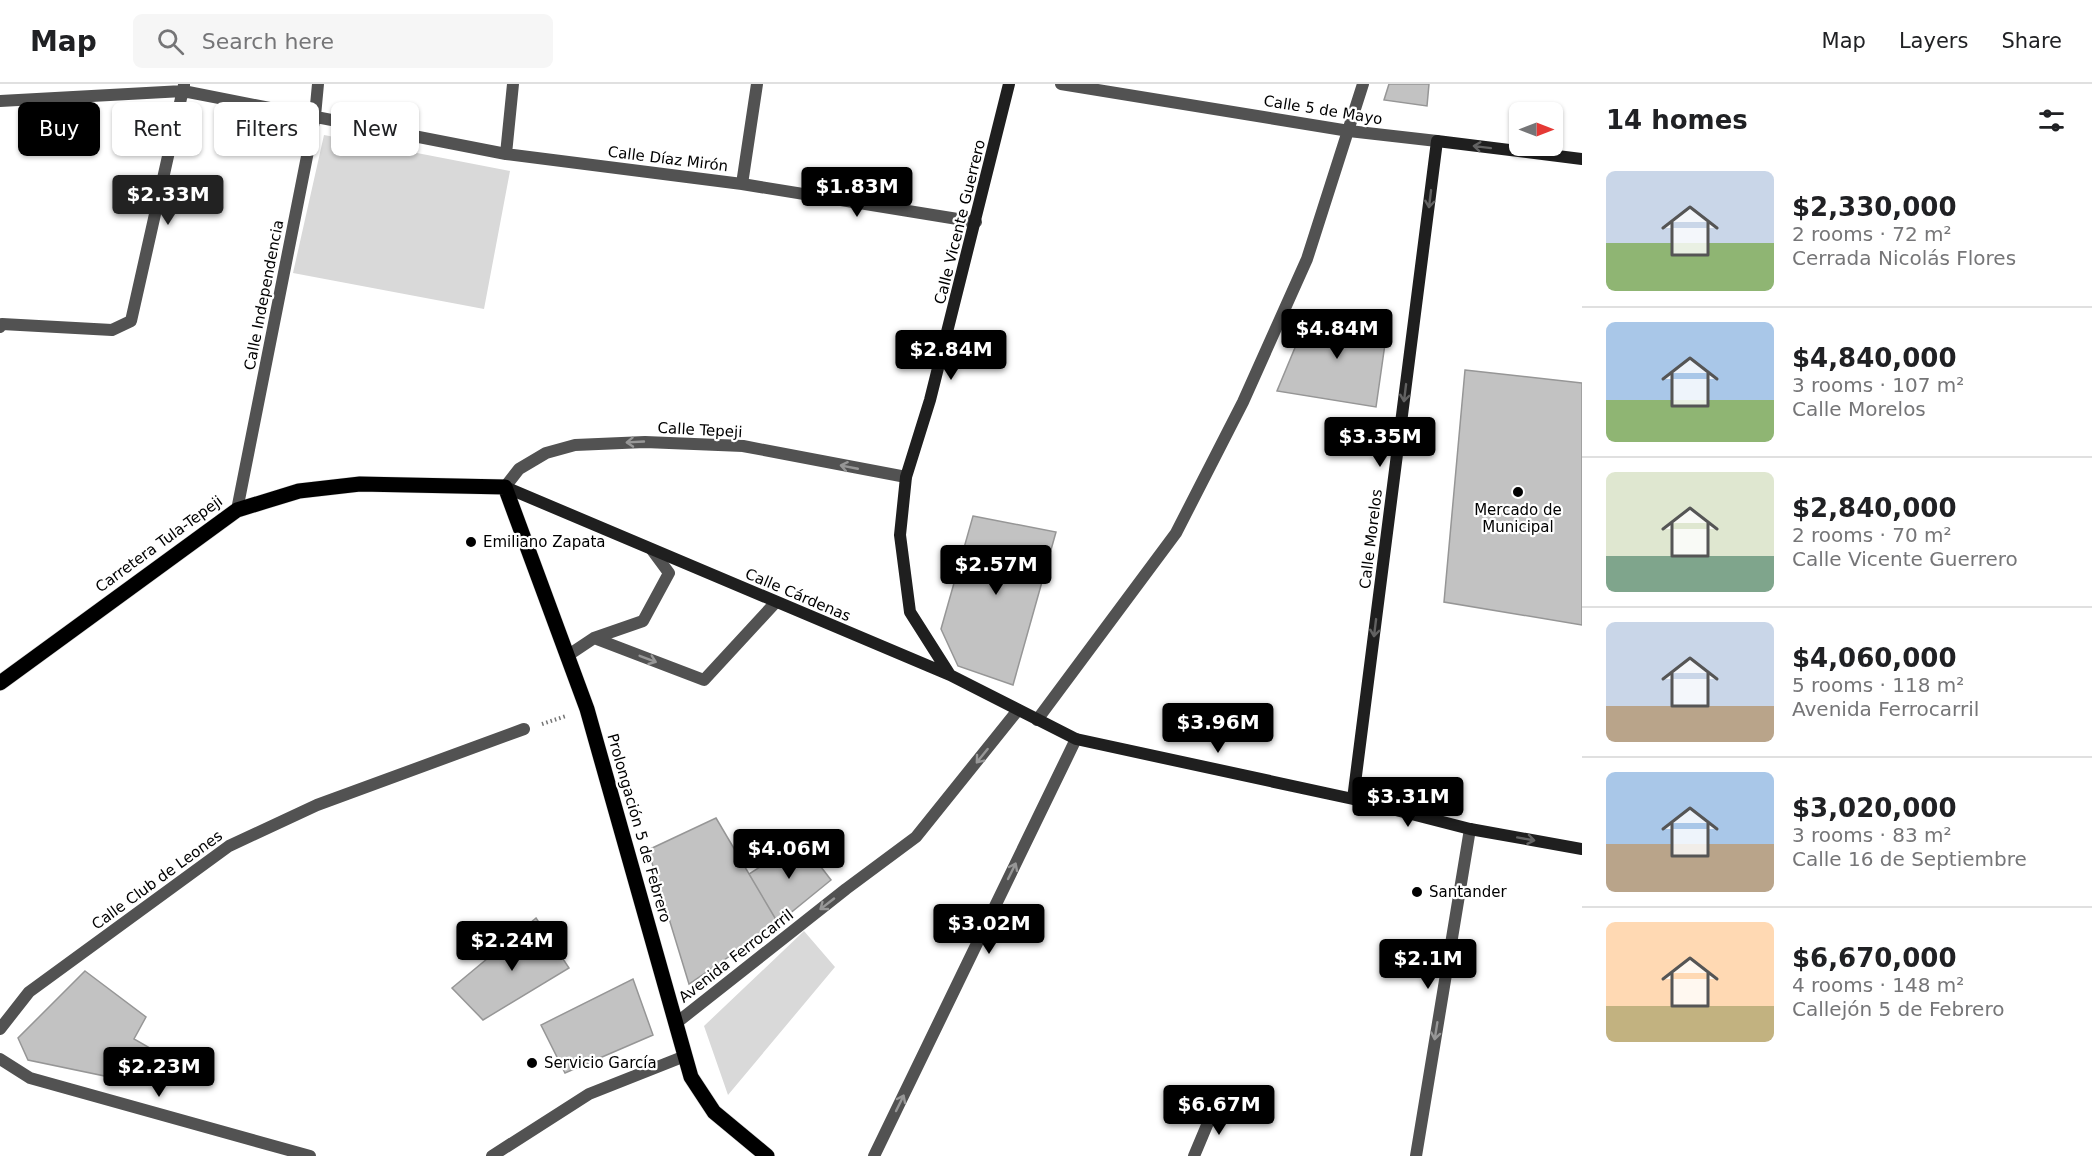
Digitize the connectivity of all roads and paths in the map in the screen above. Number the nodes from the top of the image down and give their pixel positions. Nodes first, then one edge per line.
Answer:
1 (318, 84) edge
2 (513, 84) edge
3 (757, 84) edge
4 (1009, 84) edge
5 (1061, 84) edge
6 (1363, 84) edge
7 (183, 87) edge
8 (0, 100) edge
9 (251, 102) edge
10 (316, 102) edge
11 (319, 117) edge
12 (1349, 130) junction
13 (1437, 141) junction
14 (506, 154) junction
15 (307, 156) edge
16 (1582, 159) edge
17 (742, 184) junction
18 (976, 222) junction
19 (0, 327) edge
20 (906, 477) junction
21 (505, 487) junction
22 (237, 510) junction
23 (652, 550) junction
24 (776, 602) junction
25 (594, 638) junction
26 (567, 656) junction
27 (950, 675) junction
28 (0, 683) edge
29 (587, 709) junction
30 (1018, 710) junction
31 (1037, 720) junction
32 (524, 729) joint
33 (1076, 739) junction
34 (1353, 799) junction
35 (1470, 829) junction
36 (1582, 849) edge
37 (675, 1024) junction
38 (0, 1029) edge
39 (685, 1056) junction
40 (0, 1059) edge
41 (1215, 1106) dead end
42 (310, 1156) edge
43 (492, 1156) edge
44 (767, 1156) edge
45 (874, 1156) edge
46 (1194, 1156) edge
47 (1416, 1156) edge

1 - 10 street, Calle Independencia
2 - 14 street
3 - 17 street
4 - 18 main road, Calle Vicente Guerrero
5 - 12 street, Calle 5 de Mayo
6 - 12 street
7 - 8 street, Calle Díaz Mirón
7 - 9 street, Calle Díaz Mirón
7 - 19 street
11 - 14 street, Calle Díaz Mirón
12 - 13 street, Calle 5 de Mayo
12 - 31 street
16 -> 13 main road, Calle 5 de Mayo
13 -> 34 main road, Calle Morelos
14 - 17 street, Calle Díaz Mirón
15 - 22 street, Calle Independencia
17 - 18 street, Calle Díaz Mirón
18 - 20 main road, Calle Vicente Guerrero
20 -> 21 street, Calle Tepeji
20 - 27 main road, Calle Vicente Guerrero
21 - 22 main road, Carretera Tula-Tepeji
21 - 23 main road, Calle Cárdenas
21 - 26 main road, Prolongación 5 de Febrero
22 - 28 main road, Carretera Tula-Tepeji
23 - 24 main road, Calle Cárdenas
23 - 25 street
25 -> 24 street
24 - 27 main road, Calle Cárdenas
25 - 26 street
26 - 29 main road, Prolongación 5 de Febrero
27 - 30 main road, Calle Cárdenas
29 - 32 path
29 - 37 main road, Prolongación 5 de Febrero
30 - 31 main road, Calle Cárdenas
30 -> 37 street, Avenida Ferrocarril
31 - 33 main road, Calle Cárdenas
32 - 38 street, Calle Club de Leones
33 - 34 main road, Calle Cárdenas
45 -> 33 street
34 - 35 main road, Calle Cárdenas
35 -> 36 main road, Calle Cárdenas
35 -> 47 street
37 - 39 main road, Prolongación 5 de Febrero
39 - 43 street
39 - 44 main road, Prolongación 5 de Febrero
40 - 42 street
41 - 46 street

